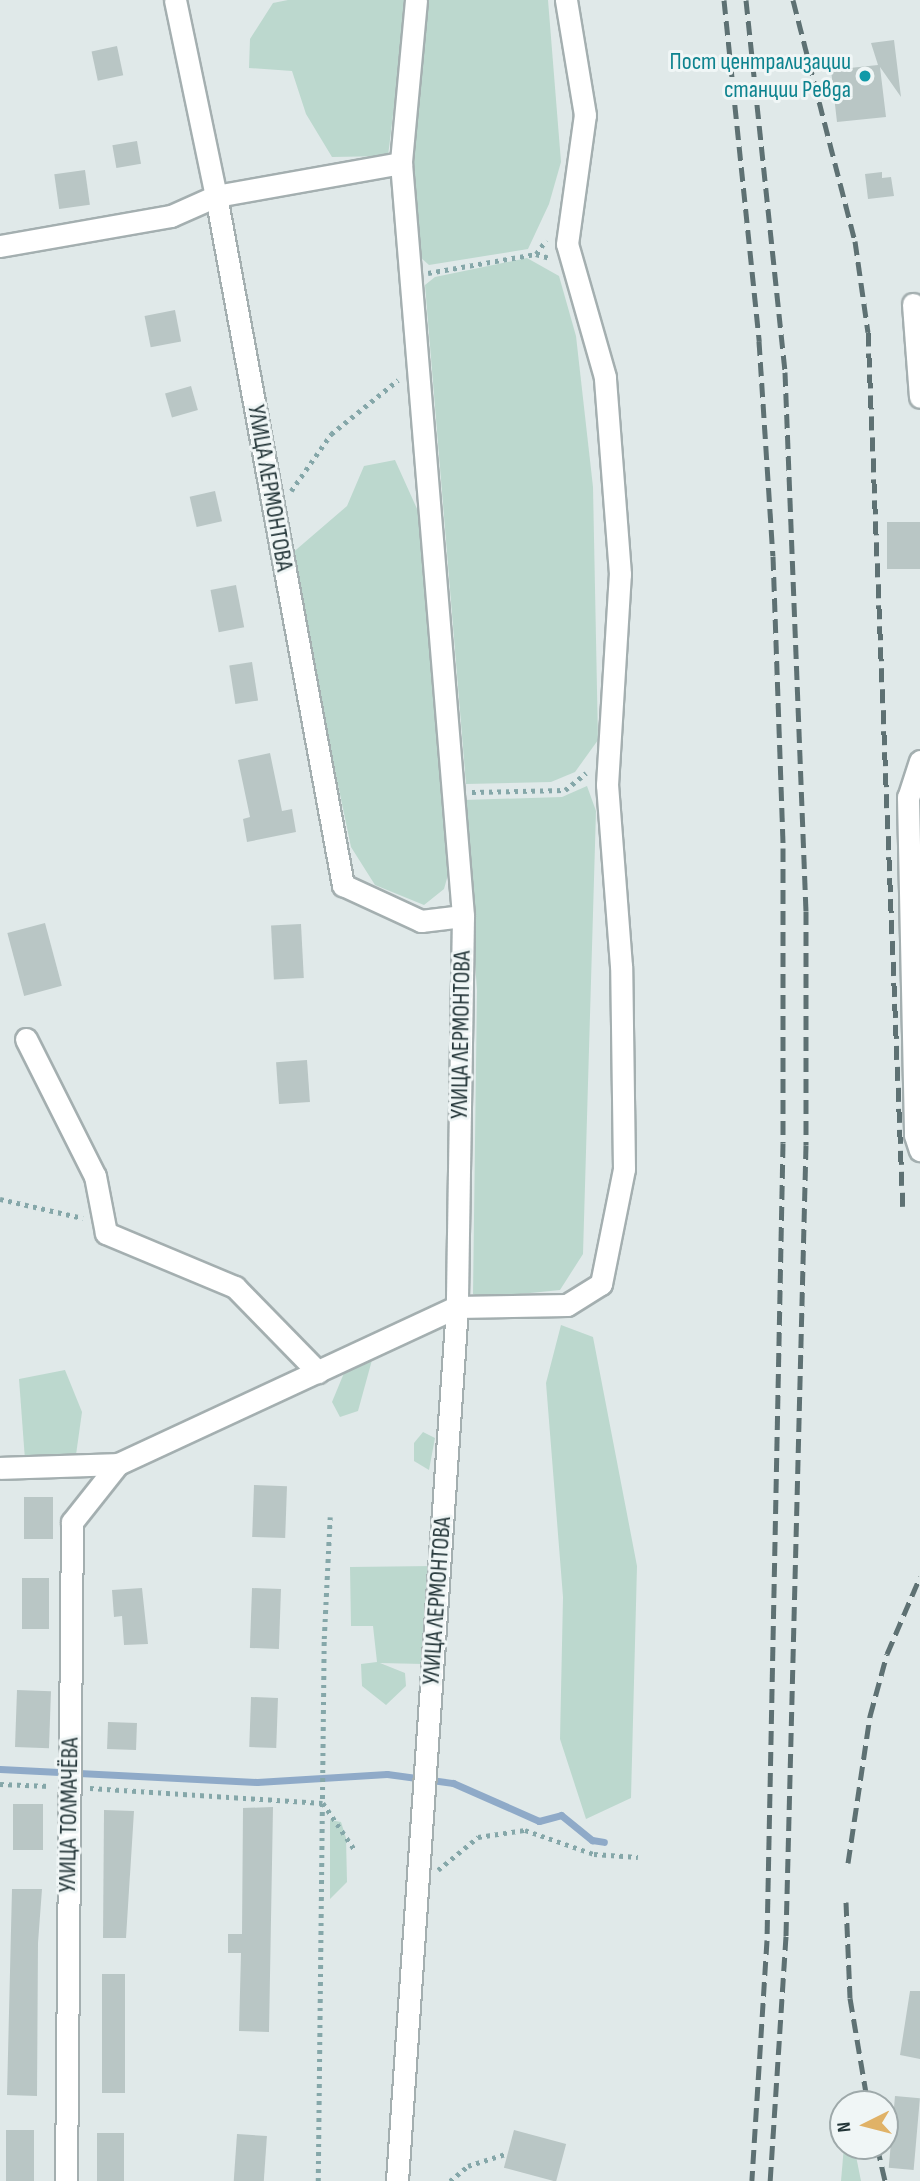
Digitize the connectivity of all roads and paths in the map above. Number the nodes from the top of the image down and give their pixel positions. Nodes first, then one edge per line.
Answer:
1 (175, 0) edge
2 (416, 0) edge
3 (566, 0) edge
4 (401, 163) junction
5 (216, 196) junction
6 (0, 246) edge
7 (573, 266) junction
8 (413, 276) junction
9 (913, 304) dead end
10 (420, 361) junction
11 (920, 397) edge
12 (275, 513) junction
13 (609, 755) junction
14 (920, 761) edge
15 (453, 793) junction
16 (463, 916) junction
17 (26, 1040) dead end
18 (920, 1150) edge
19 (0, 1199) edge
20 (104, 1223) junction
21 (457, 1307) junction
22 (318, 1372) junction
23 (118, 1464) junction
24 (0, 1468) edge
25 (330, 1517) dead end
26 (0, 1784) edge
27 (70, 1787) junction
28 (323, 1803) junction
29 (355, 1850) dead end
30 (638, 1857) dead end
31 (417, 1888) junction
32 (508, 2153) dead end
33 (66, 2181) edge
34 (318, 2181) edge
35 (397, 2181) edge
36 (450, 2181) edge

1 - 5 street, УЛИЦА ЛЕРМОНТОВА
2 - 4 street
3 - 7 street
4 - 5 street
4 - 8 street
5 - 6 street
5 - 12 street, УЛИЦА ЛЕРМОНТОВА
7 - 8 path
7 - 13 street
8 - 10 street
9 - 11 street
10 - 12 path
10 - 15 street
12 - 16 street, УЛИЦА ЛЕРМОНТОВА
13 - 15 path
13 - 21 street
14 - 18 street
15 - 16 street
16 - 21 street, УЛИЦА ЛЕРМОНТОВА
17 - 20 street
19 - 20 path
20 - 22 street
21 - 22 street
21 - 31 street, УЛИЦА ЛЕРМОНТОВА
22 - 23 street
23 - 24 street
23 - 27 street, УЛИЦА ТОЛМАЧЁВА
25 - 28 path
26 - 27 path
27 - 28 path
27 - 33 street, УЛИЦА ТОЛМАЧЁВА
28 - 29 path
28 - 34 path
30 - 31 path
31 - 35 street, УЛИЦА ЛЕРМОНТОВА
32 - 36 path

